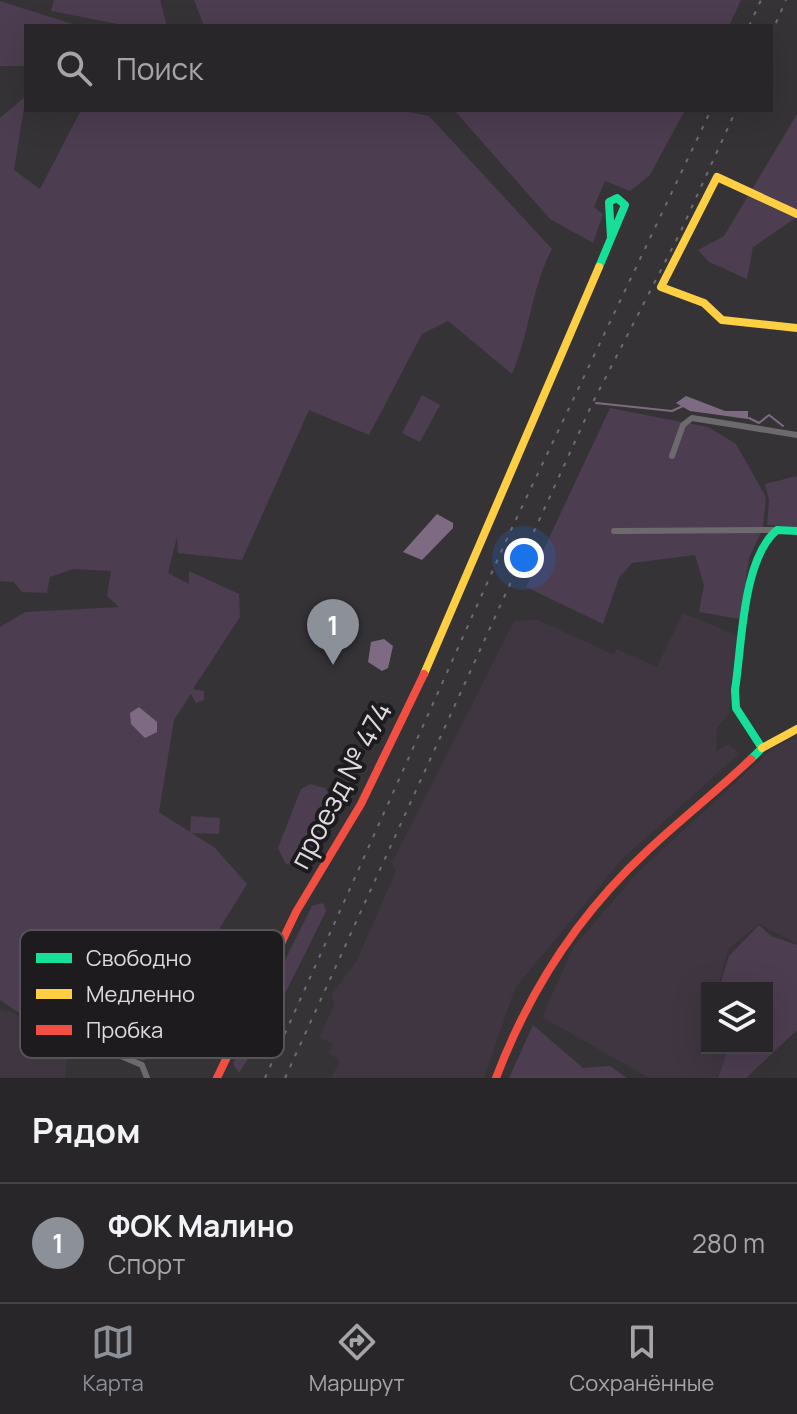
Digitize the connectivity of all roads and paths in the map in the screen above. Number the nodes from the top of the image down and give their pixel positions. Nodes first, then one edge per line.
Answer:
1 (797, 214) edge
2 (611, 238) junction
3 (797, 328) edge
4 (797, 435) edge
5 (672, 456) dead end
6 (777, 530) junction
7 (614, 531) dead end
8 (797, 531) edge
9 (797, 729) edge
10 (762, 748) junction
11 (284, 937) edge
12 (126, 1058) edge
13 (226, 1058) edge
14 (147, 1078) edge
15 (217, 1078) edge
16 (496, 1078) edge

1 - 3 street
2 - 2 street, проезд № 474
2 - 11 street, проезд № 474
4 - 5 street
6 - 7 street
6 - 8 street
6 - 10 street
9 - 10 street
10 - 16 street
12 - 14 street
13 - 15 street, проезд № 474

